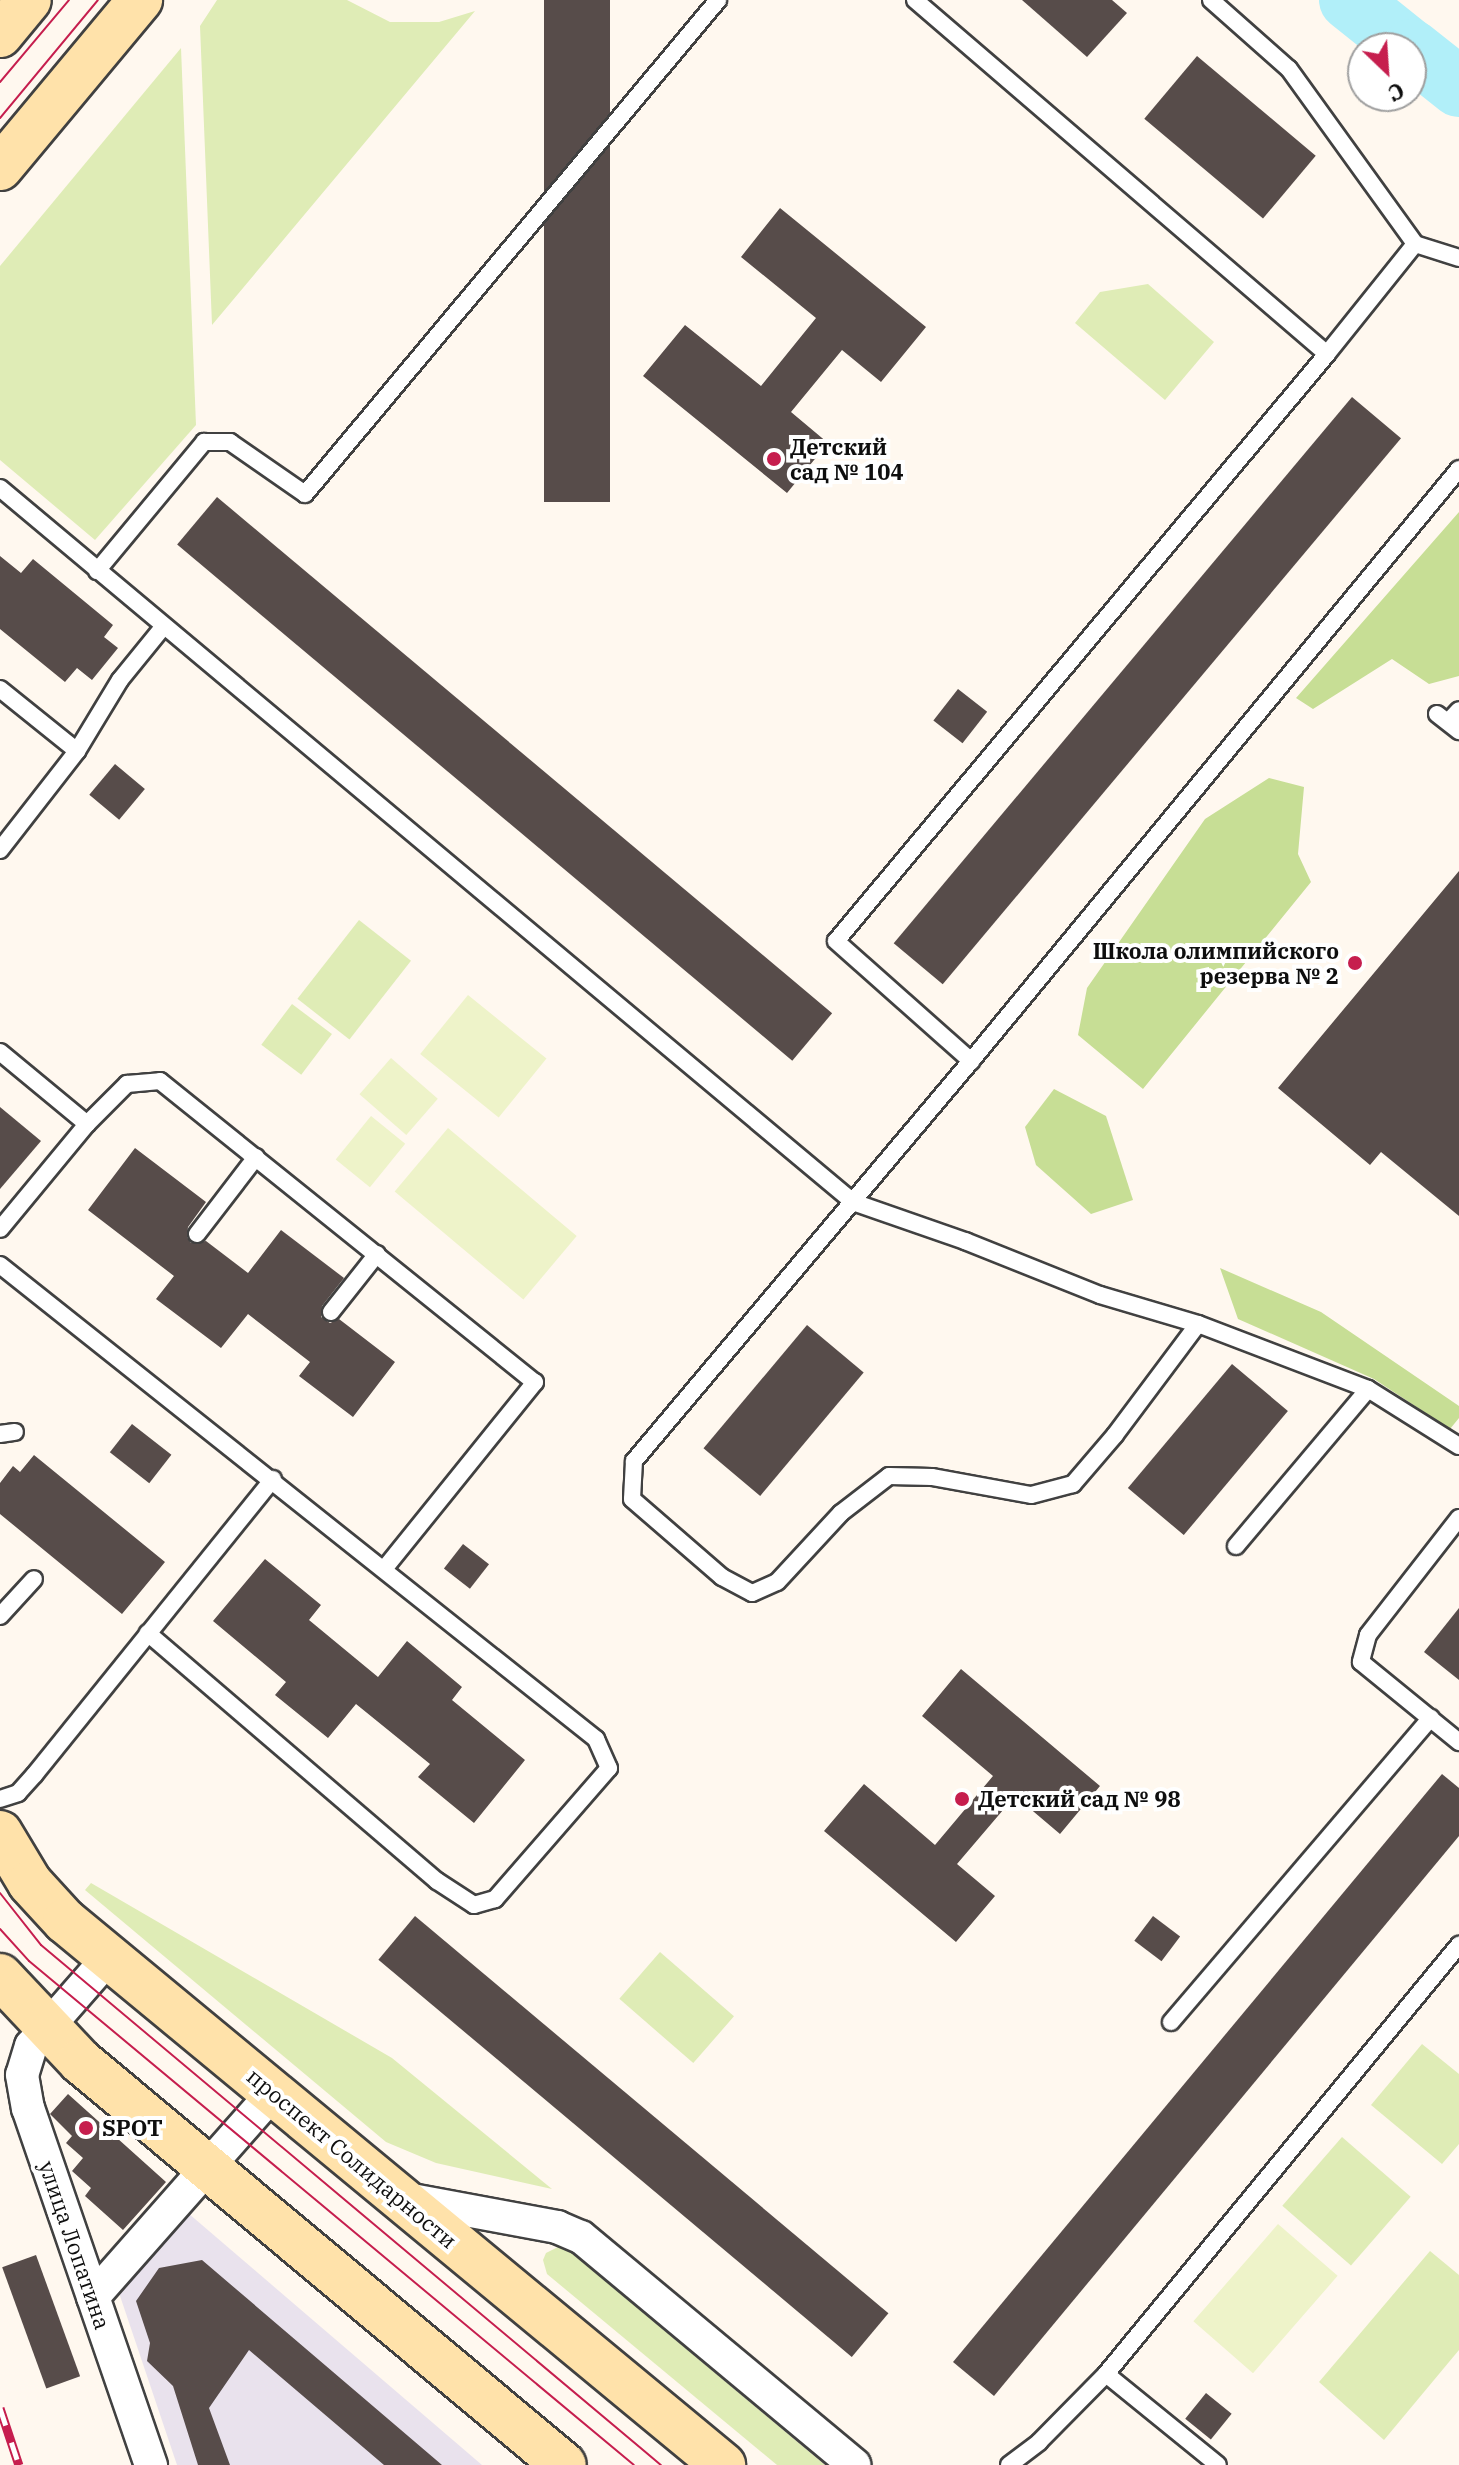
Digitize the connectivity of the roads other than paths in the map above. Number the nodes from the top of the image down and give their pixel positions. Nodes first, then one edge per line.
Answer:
1 (29, 0) edge
2 (140, 0) edge
3 (718, 0) edge
4 (915, 0) edge
5 (1211, 0) edge
6 (0, 35) edge
7 (0, 168) edge
8 (1415, 244) junction
9 (1459, 258) edge
10 (1327, 354) junction
11 (1459, 469) edge
12 (0, 488) edge
13 (97, 571) junction
14 (163, 627) junction
15 (0, 689) edge
16 (77, 751) junction
17 (0, 850) edge
18 (0, 1052) edge
19 (971, 1061) junction
20 (87, 1124) junction
21 (256, 1157) junction
22 (853, 1202) junction
23 (0, 1229) edge
24 (197, 1234) dead end
25 (377, 1254) junction
26 (0, 1265) edge
27 (331, 1312) dead end
28 (1198, 1324) junction
29 (1368, 1389) junction
30 (1459, 1446) edge
31 (273, 1479) junction
32 (1459, 1518) edge
33 (1236, 1546) dead end
34 (384, 1569) junction
35 (34, 1579) dead end
36 (0, 1616) edge
37 (148, 1633) junction
38 (1431, 1718) junction
39 (1459, 1742) edge
40 (0, 1799) edge
41 (0, 1833) edge
42 (1459, 1945) edge
43 (109, 1957) junction
44 (0, 1976) edge
45 (1171, 2022) dead end
46 (47, 2028) junction
47 (273, 2093) junction
48 (209, 2168) junction
49 (400, 2198) junction
50 (93, 2297) junction
51 (1106, 2374) junction
52 (151, 2465) edge
53 (564, 2465) edge
54 (723, 2465) edge
55 (855, 2465) edge
56 (1009, 2465) edge
57 (1218, 2465) edge

1 - 6 main road
2 - 7 main road
3 - 13 lane
4 - 10 lane
5 - 8 lane
8 - 9 lane
8 - 10 lane
10 - 19 lane
11 - 19 lane
12 - 13 lane
13 - 14 lane
14 - 16 lane
14 - 22 lane
15 - 16 lane
16 - 17 lane
18 - 20 lane
19 - 22 lane
20 - 21 lane
20 - 23 lane
21 - 24 lane
21 - 25 lane
22 - 28 lane
22 - 28 lane
25 - 27 lane
25 - 34 lane
26 - 31 lane
28 - 29 lane
29 - 30 lane
29 - 33 lane
31 - 34 lane
31 - 37 lane
32 - 38 lane
34 - 37 lane
35 - 36 lane
37 - 40 lane
38 - 39 lane
38 - 45 lane
41 - 43 main road, проспект Солидарности
42 - 51 lane
43 - 46 street, улица Лопатина
43 - 47 main road, проспект Солидарности
44 - 46 main road
46 - 48 main road
46 - 50 street, улица Лопатина
47 - 48 street
47 - 49 main road, проспект Солидарности
48 - 50 street
48 - 53 main road
49 - 54 main road, проспект Солидарности
49 - 55 street
50 - 52 street, улица Лопатина
51 - 56 lane
51 - 57 lane

